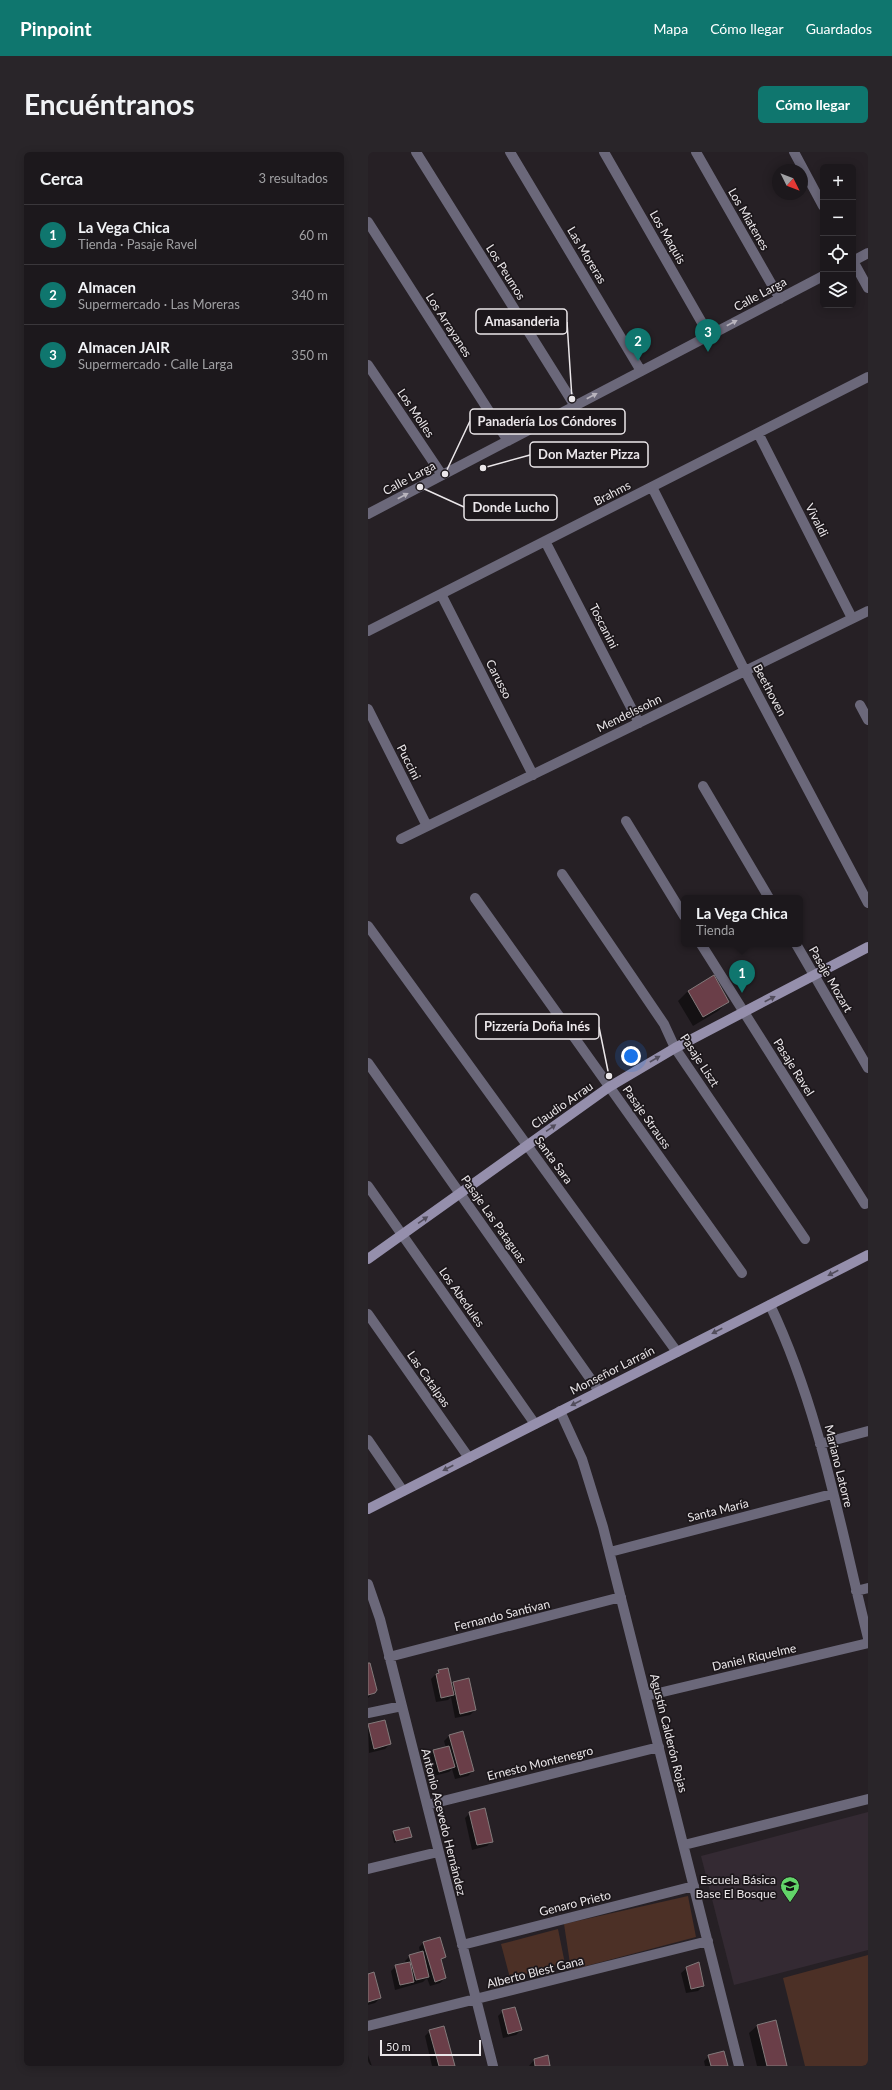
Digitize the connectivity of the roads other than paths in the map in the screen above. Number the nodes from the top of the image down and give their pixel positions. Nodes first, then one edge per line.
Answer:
1 (416, 152) edge
2 (510, 152) edge
3 (604, 152) edge
4 (696, 152) edge
5 (794, 152) edge
6 (820, 200) edge
7 (368, 222) edge
8 (868, 253) edge
9 (856, 259) edge
10 (856, 266) edge
11 (820, 278) edge
12 (868, 288) edge
13 (780, 299) junction
14 (709, 335) junction
15 (368, 365) edge
16 (641, 371) junction
17 (868, 378) edge
18 (575, 406) junction
19 (758, 433) junction
20 (508, 441) junction
21 (442, 475) junction
22 (652, 487) junction
23 (369, 511) edge
24 (545, 541) junction
25 (441, 594) junction
26 (868, 610) edge
27 (852, 618) junction
28 (368, 631) edge
29 (745, 671) junction
30 (860, 705) dead end
31 (368, 709) edge
32 (868, 720) edge
33 (638, 723) junction
34 (534, 775) junction
35 (703, 786) dead end
36 (626, 821) dead end
37 (427, 826) junction
38 (401, 839) dead end
39 (562, 874) dead end
40 (767, 895) edge
41 (475, 898) dead end
42 (868, 903) edge
43 (681, 911) edge
44 (368, 926) edge
45 (703, 947) edge
46 (798, 947) edge
47 (868, 948) edge
48 (814, 975) junction
49 (743, 1012) junction
50 (675, 1048) junction
51 (368, 1063) edge
52 (868, 1068) edge
53 (609, 1087) junction
54 (527, 1145) junction
55 (368, 1186) edge
56 (460, 1193) junction
57 (865, 1204) dead end
58 (402, 1234) junction
59 (806, 1240) dead end
60 (868, 1255) edge
61 (368, 1259) edge
62 (742, 1273) dead end
63 (770, 1305) junction
64 (368, 1314) edge
65 (677, 1352) junction
66 (599, 1391) junction
67 (560, 1411) junction
68 (535, 1424) junction
69 (868, 1431) edge
70 (368, 1440) edge
71 (820, 1444) junction
72 (469, 1458) junction
73 (403, 1491) junction
74 (832, 1494) junction
75 (368, 1509) edge
76 (610, 1552) junction
77 (368, 1584) edge
78 (868, 1588) edge
79 (856, 1591) junction
80 (621, 1597) junction
81 (868, 1638) edge
82 (868, 1643) edge
83 (389, 1657) junction
84 (646, 1696) junction
85 (402, 1706) junction
86 (368, 1713) edge
87 (659, 1747) junction
88 (868, 1799) edge
89 (427, 1805) junction
90 (684, 1845) junction
91 (438, 1852) junction
92 (368, 1869) edge
93 (694, 1886) junction
94 (708, 1941) junction
95 (462, 1944) junction
96 (476, 2000) junction
97 (368, 2026) edge
98 (493, 2066) edge
99 (739, 2066) edge

1 - 18 street, Los Peumos
2 - 16 street, Las Moreras
3 - 14 street, Los Maquis
4 - 13 street, Los Miatenes
5 - 6 street
7 - 20 street, Los Arrayanes
8 - 9 street
10 - 12 street
11 - 13 street, Calle Larga
14 -> 13 street, Calle Larga
14 - 16 street, Calle Larga
15 - 21 street, Los Molles
18 -> 16 street, Calle Larga
17 - 19 street, Brahms
18 - 20 street, Calle Larga
19 - 22 street, Brahms
19 - 27 street, Vivaldi
20 - 21 street, Calle Larga
23 -> 21 street, Calle Larga
22 - 24 street, Brahms
22 - 29 street, Beethoven
24 - 25 street, Brahms
24 - 33 street, Toscanini
25 - 28 street, Brahms
25 - 34 street, Carusso
26 - 27 street, Mendelssohn
27 - 29 street, Mendelssohn
29 - 33 street, Mendelssohn
29 - 42 street, Beethoven
30 - 32 street
31 - 37 street, Puccini
33 - 34 street, Mendelssohn
34 - 37 street, Mendelssohn
35 - 40 street
36 - 43 street
37 - 38 street, Mendelssohn
39 - 50 street, Pasaje Liszt
41 - 53 street, Pasaje Strauss
44 - 54 street, Santa Sara
45 - 49 street, Pasaje Ravel
46 - 48 street, Pasaje Mozart
47 - 48 street, Claudio Arrau
49 -> 48 street, Claudio Arrau
48 - 52 street, Pasaje Mozart
49 - 50 street, Claudio Arrau
49 - 57 street, Pasaje Ravel
53 -> 50 street, Claudio Arrau
50 - 59 street, Pasaje Liszt
51 - 56 street, Pasaje Las Pataguas
54 -> 53 street, Claudio Arrau
53 - 62 street, Pasaje Strauss
54 - 56 street, Claudio Arrau
54 - 65 street, Santa Sara
55 - 58 street, Los Abedules
58 -> 56 street, Claudio Arrau
56 - 66 street, Pasaje Las Pataguas
58 - 61 street, Claudio Arrau
58 - 68 street, Los Abedules
60 -> 63 street, Monseñor Larraín
63 -> 65 street, Monseñor Larraín
63 - 71 street, Mariano Latorre
64 - 72 street, Las Catalpas
65 - 66 street, Monseñor Larraín
66 -> 67 street, Monseñor Larraín
67 - 68 street, Monseñor Larraín
67 - 76 street, Agustín Calderón Rojas
68 - 72 street, Monseñor Larraín
69 - 71 street
70 - 73 street
71 - 74 street, Mariano Latorre
72 -> 73 street, Monseñor Larraín
73 - 75 street, Monseñor Larraín
74 - 76 street, Santa María
74 - 79 street, Mariano Latorre
76 - 80 street, Agustín Calderón Rojas
77 - 83 street, Antonio Acevedo Hernández
78 - 79 street
79 - 81 street, Mariano Latorre
80 - 83 street, Fernando Santivan
80 - 84 street, Agustín Calderón Rojas
82 - 84 street, Daniel Riquelme
83 - 85 street, Antonio Acevedo Hernández
84 - 87 street, Agustín Calderón Rojas
85 - 86 street
85 - 89 street, Antonio Acevedo Hernández
87 - 89 street, Ernesto Montenegro
87 - 90 street, Agustín Calderón Rojas
88 - 90 street
89 - 91 street, Antonio Acevedo Hernández
90 - 93 street, Agustín Calderón Rojas
91 - 92 street
91 - 95 street, Antonio Acevedo Hernández
93 - 94 street, Agustín Calderón Rojas
93 - 95 street, Genaro Prieto
94 - 96 street, Alberto Blest Gana
94 - 99 street, Agustín Calderón Rojas
95 - 96 street, Antonio Acevedo Hernández
96 - 97 street, Alberto Blest Gana
96 - 98 street, Antonio Acevedo Hernández

